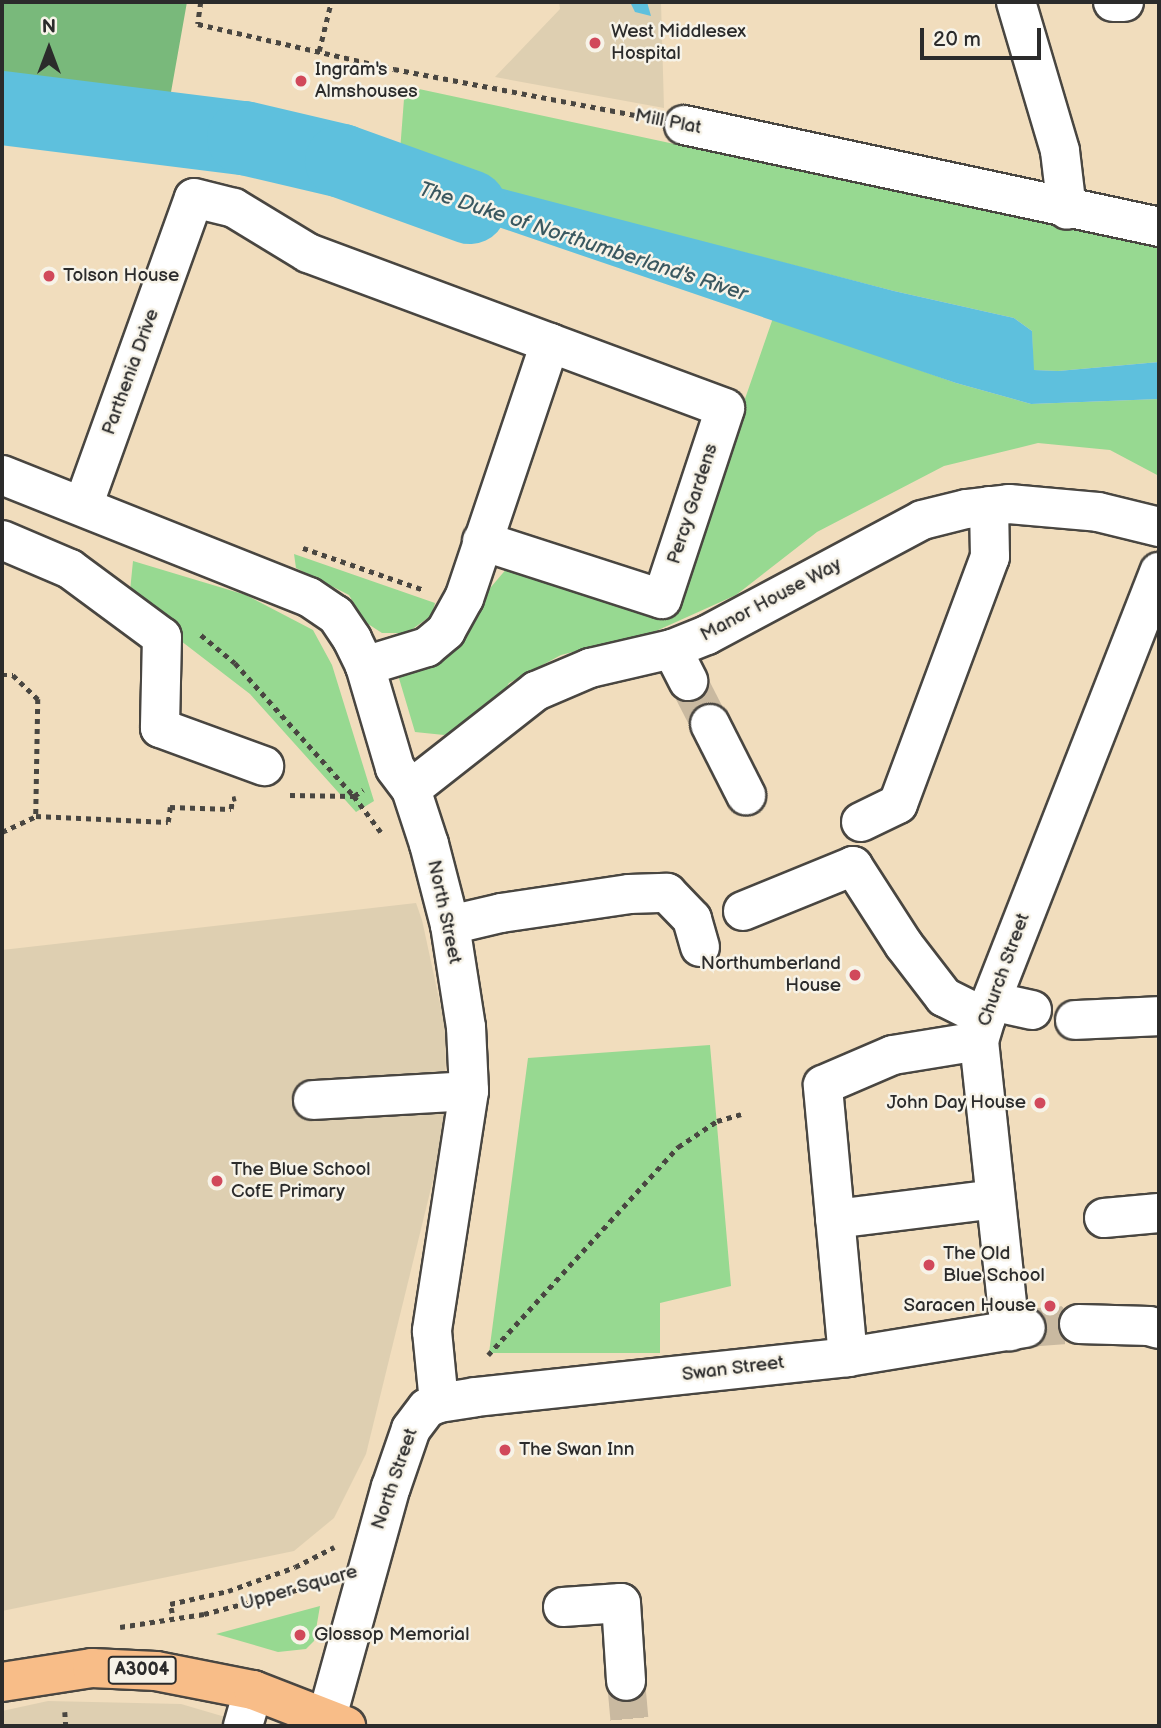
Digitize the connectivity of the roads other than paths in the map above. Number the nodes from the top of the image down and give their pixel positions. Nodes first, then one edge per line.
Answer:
1 (1016, 2) edge
2 (1114, 2) edge
3 (1124, 2) edge
4 (684, 125) road end
5 (194, 198) joint
6 (1067, 210) junction
7 (1159, 227) edge
8 (550, 344) junction
9 (2, 475) edge
10 (83, 506) junction
11 (989, 506) junction
12 (1159, 527) edge
13 (2, 540) edge
14 (482, 541) junction
15 (1159, 572) edge
16 (365, 666) junction
17 (710, 724) tunnel mouth
18 (403, 778) junction
19 (264, 780) road end
20 (746, 795) dead end
21 (861, 822) dead end
22 (743, 911) dead end
23 (450, 925) junction
24 (701, 947) dead end
25 (1032, 1010) dead end
26 (1159, 1016) edge
27 (985, 1020) junction
28 (1075, 1020) dead end
29 (469, 1091) junction
30 (313, 1100) dead end
31 (995, 1199) junction
32 (1159, 1213) edge
33 (1104, 1218) dead end
34 (835, 1219) junction
35 (1156, 1318) edge
36 (1079, 1324) tunnel mouth
37 (848, 1357) junction
38 (439, 1403) junction
39 (370, 1558) joint
40 (563, 1607) dead end
41 (626, 1681) tunnel mouth
42 (2, 1682) edge
43 (248, 1708) edge
44 (337, 1722) edge

1 - 6 street
2 - 3 street
4 - 6 street, Mill Plat
5 - 8 street, Percy Gardens
5 - 10 street, Parthenia Drive
6 - 7 street, Mill Plat
8 - 14 street
8 - 14 street, Percy Gardens
9 - 10 street, North Street
10 - 16 street, North Street
11 - 12 street, Manor House Way
11 - 18 street, Manor House Way
11 - 21 street
13 - 19 street
14 - 16 street
15 - 27 street, Church Street
16 - 18 street, North Street
17 - 20 street
18 - 23 street, North Street
22 - 27 street
23 - 24 street
23 - 29 street, North Street
25 - 27 street
26 - 28 street
27 - 31 street
27 - 34 street, Church Street
29 - 30 street
29 - 38 street, North Street
31 - 34 street
31 - 37 street, Swan Street
32 - 33 street
34 - 37 street, Church Street
35 - 36 street
37 - 38 street, Swan Street
38 - 39 street, North Street
39 - 44 street, Upper Square
40 - 41 street
42 - 43 main road, A3004
43 - 44 main road, A3004

